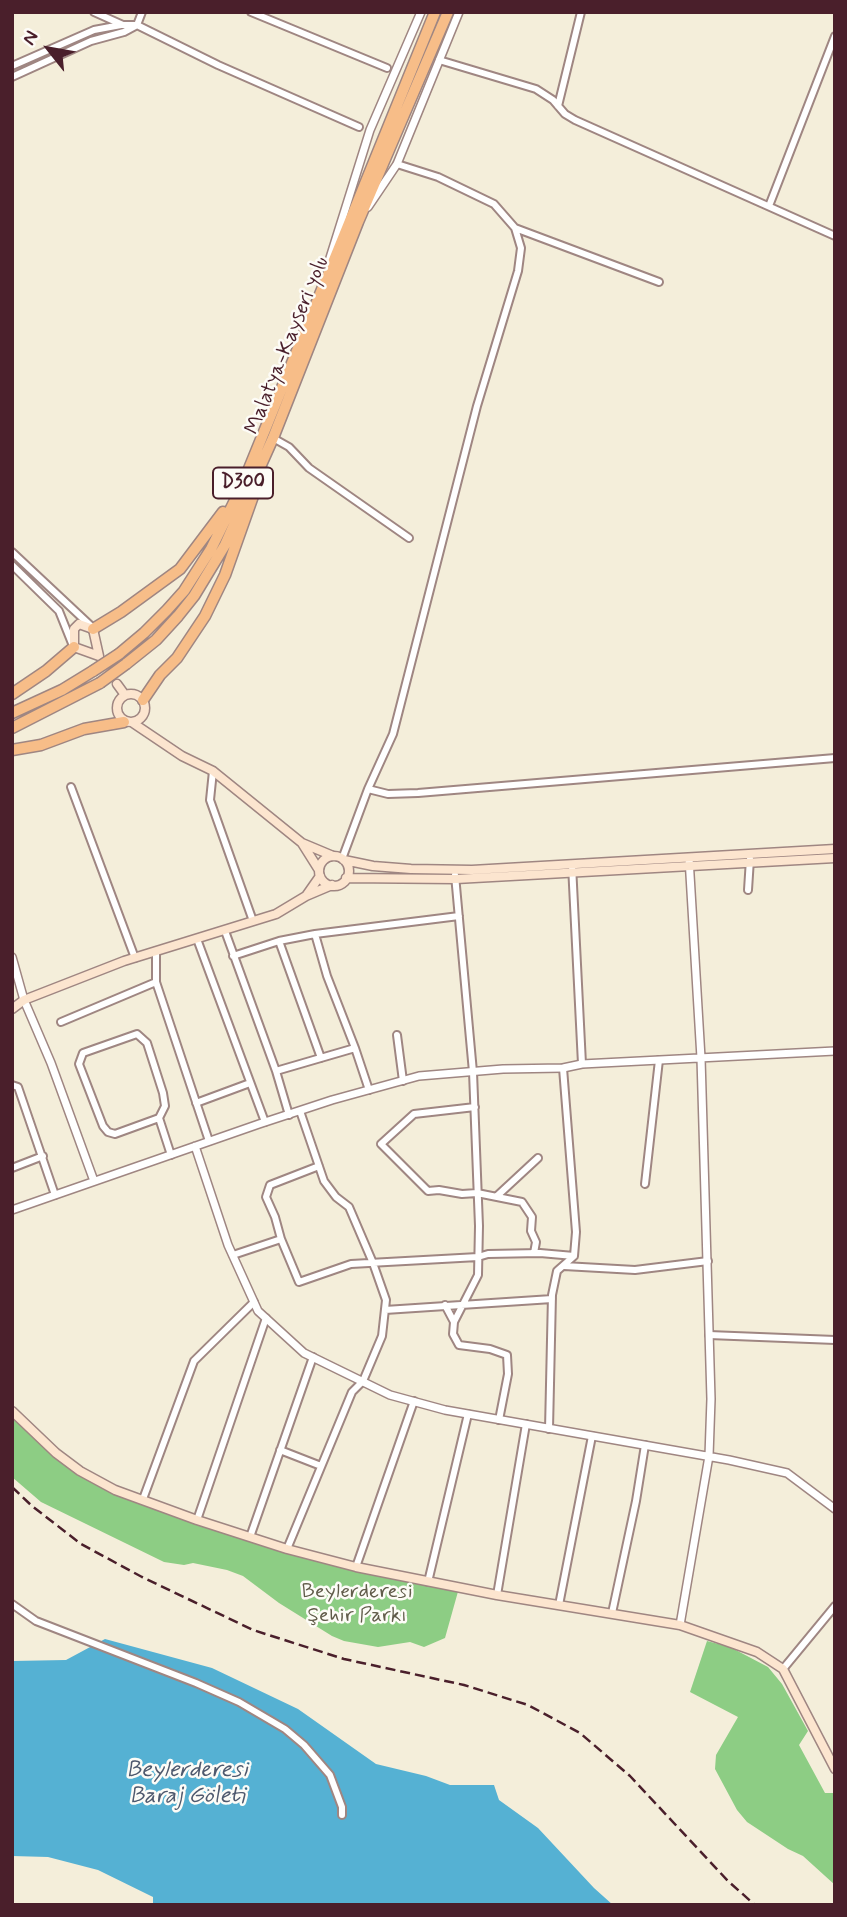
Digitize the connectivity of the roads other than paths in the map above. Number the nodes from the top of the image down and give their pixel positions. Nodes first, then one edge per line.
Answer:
1 (94, 12) edge
2 (142, 12) edge
3 (251, 12) edge
4 (421, 12) edge
5 (435, 12) edge
6 (448, 12) edge
7 (459, 12) edge
8 (580, 12) edge
9 (122, 25) junction
10 (137, 25) junction
11 (835, 36) edge
12 (439, 60) junction
13 (12, 66) edge
14 (387, 68) dead end
15 (12, 77) edge
16 (558, 106) junction
17 (359, 127) dead end
18 (397, 164) junction
19 (769, 206) junction
20 (358, 222) junction
21 (515, 228) junction
22 (835, 236) edge
23 (659, 282) dead end
24 (322, 285) junction
25 (273, 438) junction
26 (242, 486) junction
27 (409, 538) dead end
28 (12, 552) edge
29 (12, 565) edge
30 (93, 629) junction
31 (74, 647) junction
32 (117, 684) dead end
33 (12, 694) edge
34 (125, 695) junction
35 (142, 700) junction
36 (12, 713) edge
37 (144, 714) junction
38 (129, 722) junction
39 (12, 728) edge
40 (157, 737) junction
41 (12, 750) edge
42 (835, 758) edge
43 (213, 771) junction
44 (71, 787) dead end
45 (368, 789) junction
46 (302, 843) junction
47 (835, 849) edge
48 (333, 856) junction
49 (750, 858) junction
50 (835, 858) edge
51 (343, 860) junction
52 (689, 862) junction
53 (572, 870) junction
54 (319, 873) junction
55 (455, 875) junction
56 (346, 878) junction
57 (332, 885) junction
58 (748, 890) dead end
59 (306, 896) junction
60 (459, 916) junction
61 (253, 921) junction
62 (225, 930) junction
63 (315, 934) junction
64 (197, 939) junction
65 (279, 941) junction
66 (156, 951) junction
67 (233, 956) junction
68 (12, 957) edge
69 (135, 958) junction
70 (156, 982) junction
71 (24, 1000) junction
72 (12, 1009) edge
73 (61, 1022) dead end
74 (397, 1035) dead end
75 (355, 1048) junction
76 (835, 1051) edge
77 (321, 1058) junction
78 (701, 1058) junction
79 (659, 1060) junction
80 (582, 1064) junction
81 (563, 1068) junction
82 (276, 1071) junction
83 (473, 1072) junction
84 (403, 1081) junction
85 (250, 1083) junction
86 (12, 1085) edge
87 (369, 1090) junction
88 (196, 1103) junction
89 (475, 1107) junction
90 (300, 1111) junction
91 (289, 1115) junction
92 (159, 1118) junction
93 (265, 1122) junction
94 (209, 1141) junction
95 (195, 1146) junction
96 (171, 1154) junction
97 (43, 1156) junction
98 (538, 1158) dead end
99 (319, 1166) junction
100 (12, 1168) edge
101 (94, 1181) junction
102 (645, 1184) dead end
103 (477, 1193) junction
104 (55, 1195) junction
105 (497, 1196) junction
106 (12, 1210) edge
107 (281, 1239) junction
108 (534, 1253) junction
109 (233, 1255) junction
110 (575, 1256) junction
111 (478, 1257) junction
112 (708, 1261) junction
113 (373, 1263) junction
114 (564, 1266) junction
115 (552, 1298) junction
116 (254, 1301) junction
117 (462, 1304) junction
118 (445, 1305) junction
119 (385, 1310) junction
120 (266, 1318) junction
121 (454, 1322) junction
122 (709, 1335) junction
123 (835, 1340) edge
124 (313, 1357) junction
125 (363, 1381) junction
126 (414, 1401) junction
127 (12, 1411) edge
128 (468, 1414) junction
129 (499, 1420) junction
130 (526, 1424) junction
131 (549, 1429) junction
132 (592, 1436) junction
133 (645, 1445) junction
134 (280, 1450) junction
135 (709, 1456) junction
136 (321, 1466) junction
137 (143, 1499) junction
138 (835, 1509) edge
139 (197, 1520) junction
140 (250, 1537) junction
141 (287, 1549) junction
142 (356, 1567) junction
143 (428, 1582) junction
144 (497, 1595) junction
145 (12, 1604) edge
146 (559, 1605) junction
147 (835, 1606) edge
148 (611, 1613) junction
149 (680, 1625) junction
150 (783, 1669) junction
151 (835, 1769) edge
152 (342, 1815) dead end

1 - 9 street
2 - 10 street
3 - 14 street
4 - 24 street
5 - 24 highway, D300
6 - 20 highway, Malatya-Kayseri yolu / D300
7 - 12 street
8 - 16 street
9 - 10 street
9 - 13 street
10 - 15 street
10 - 17 street
11 - 19 street
12 - 16 street
12 - 18 street
16 - 19 street
18 - 20 street
18 - 21 street
19 - 22 street
20 - 25 highway, Malatya-Kayseri yolu / D300
21 - 23 street
21 - 45 street
24 - 26 highway, D300
25 - 27 street
25 - 35 highway
25 - 39 highway, Malatya-Kayseri yolu / D300, bridge
26 - 30 highway
26 - 36 highway, D300, bridge
28 - 30 street
29 - 31 street
30 - 31 main road
30 - 31 main road
31 - 33 highway
32 - 34 main road
34 - 35 main road
34 - 38 main road
35 - 37 main road
37 - 38 main road
37 - 40 main road
38 - 40 main road
38 - 41 highway
40 - 43 main road
42 - 45 street
43 - 46 main road
43 - 61 street
44 - 69 street
45 - 51 street
46 - 48 main road
46 - 54 main road
47 - 49 main road
48 - 51 main road
48 - 54 main road
49 - 50 main road
49 - 52 main road
49 - 58 street
51 - 55 main road
51 - 56 main road
52 - 53 main road
52 - 78 street
53 - 55 main road
53 - 80 street
54 - 57 main road
54 - 59 main road
55 - 56 main road
55 - 60 street
56 - 57 main road
57 - 59 main road
59 - 61 main road
60 - 63 street
60 - 83 street
61 - 62 main road
62 - 64 main road
62 - 67 street
63 - 65 street
63 - 75 street
64 - 66 main road
64 - 85 street
65 - 67 street
65 - 77 street
66 - 69 main road
66 - 70 street
67 - 82 street
68 - 71 street
69 - 71 main road
70 - 73 street
70 - 88 street
71 - 72 main road
71 - 101 street
74 - 84 street
75 - 77 street
75 - 87 street
76 - 78 street
77 - 82 street
78 - 79 street
78 - 112 street
79 - 80 street
79 - 102 street
80 - 81 street
81 - 83 street
81 - 110 street
82 - 91 street
83 - 84 street
83 - 89 street
84 - 87 street
85 - 88 street
85 - 93 street
86 - 97 street
87 - 90 street
88 - 94 street
89 - 103 street
89 - 103 street
90 - 91 street
90 - 99 street
91 - 93 street
92 - 92 street
92 - 96 street
93 - 94 street
94 - 95 street
95 - 96 street
95 - 109 street
96 - 101 street
97 - 100 street
97 - 104 street
98 - 105 street
99 - 107 street
99 - 113 street
101 - 104 street
103 - 105 street
103 - 111 street
104 - 106 street
105 - 108 street
107 - 109 street
107 - 113 street
108 - 110 street
108 - 111 street
109 - 116 street
110 - 114 street
111 - 113 street
111 - 117 street
112 - 114 street
112 - 122 street
113 - 119 street
114 - 115 street
115 - 117 street
115 - 131 street
116 - 120 street
116 - 137 street
117 - 118 street
117 - 121 street
118 - 119 street
118 - 121 street
119 - 125 street
120 - 124 street
120 - 139 street
121 - 129 street
122 - 123 street
122 - 135 street
124 - 125 street
124 - 134 street
125 - 126 street
125 - 136 street
126 - 128 street
126 - 142 street
127 - 137 main road
128 - 129 street
128 - 143 street
129 - 130 street
130 - 131 street
130 - 144 street
131 - 132 street
132 - 133 street
132 - 146 street
133 - 135 street
133 - 148 street
134 - 136 street
134 - 140 street
135 - 138 street
135 - 149 street
136 - 141 street
137 - 139 main road
139 - 140 main road
140 - 141 main road
141 - 142 main road
142 - 143 main road
143 - 144 main road
144 - 146 main road
145 - 152 street
146 - 148 main road
147 - 150 street
148 - 149 main road
149 - 150 main road
150 - 151 main road

